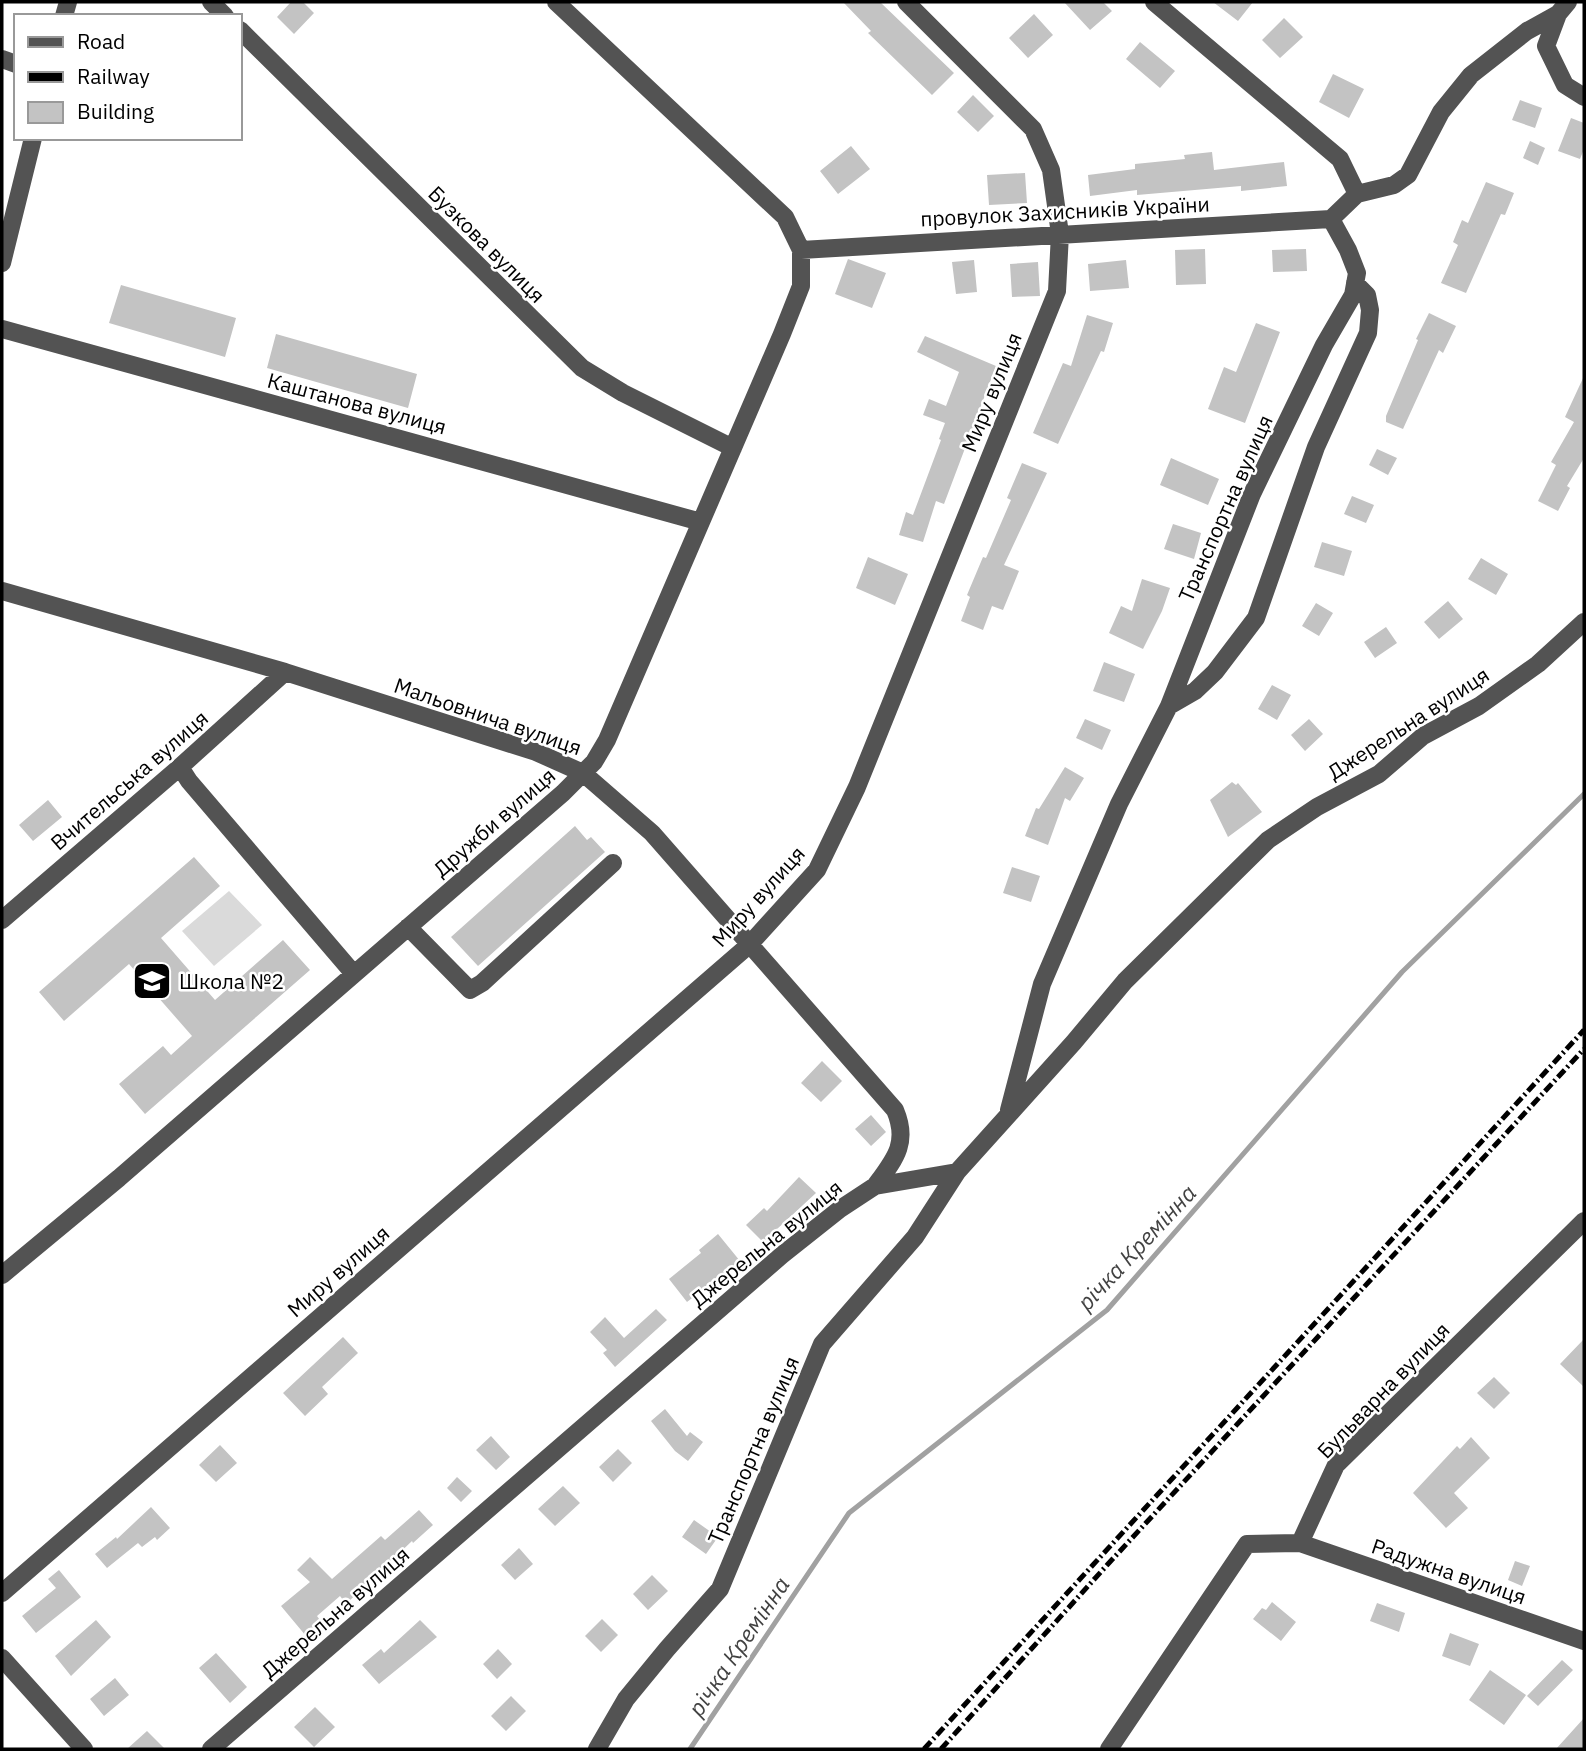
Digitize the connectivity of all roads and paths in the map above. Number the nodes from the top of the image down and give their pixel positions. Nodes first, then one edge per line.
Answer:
1 (556, 2) edge
2 (906, 2) edge
3 (1154, 2) edge
4 (1563, 8) edge
5 (242, 32) edge
6 (1584, 97) edge
7 (32, 140) edge
8 (1357, 194) junction
9 (1331, 219) junction
10 (1060, 234) junction
11 (801, 250) junction
12 (2, 262) edge
13 (1355, 283) junction
14 (2, 329) edge
15 (733, 448) junction
16 (701, 522) junction
17 (2, 591) edge
18 (1584, 622) edge
19 (285, 672) junction
20 (1169, 706) junction
21 (180, 767) junction
22 (583, 773) junction
23 (613, 863) dead end
24 (2, 920) edge
25 (408, 928) junction
26 (749, 946) junction
27 (354, 974) junction
28 (1008, 1116) junction
29 (957, 1172) junction
30 (875, 1186) junction
31 (1584, 1221) edge
32 (2, 1275) edge
33 (1300, 1543) junction
34 (2, 1593) edge
35 (1584, 1642) edge
36 (2, 1658) edge
37 (84, 1749) edge
38 (211, 1749) edge
39 (597, 1749) edge
40 (1109, 1749) edge

1 - 11 street
2 - 10 street, Миру вулиця
3 - 8 street
4 - 6 street
4 - 8 street
5 - 15 street, Бузкова вулиця
7 - 12 street
8 - 9 street
9 - 10 street, провулок Захисників України
9 - 13 street
10 - 11 street, провулок Захисників України
10 - 26 street, Миру вулиця
11 - 15 street, Дружби вулиця
13 - 20 street, Транспортна вулиця
13 - 20 street
14 - 16 street, Каштанова вулиця
15 - 16 street, Дружби вулиця
16 - 22 street, Дружби вулиця
17 - 19 street, Мальовнича вулиця
18 - 28 street, Джерельна вулиця
19 - 21 street, Вчительська вулиця
19 - 22 street, Мальовнича вулиця
20 - 28 street, Транспортна вулиця
21 - 24 street, Вчительська вулиця
21 - 27 street
22 - 25 street, Дружби вулиця
22 - 26 street, Мальовнича вулиця
23 - 25 street
25 - 27 street, Дружби вулиця
26 - 30 street, Мальовнича вулиця
26 - 34 street, Миру вулиця
27 - 32 street, Дружби вулиця
28 - 29 street, Джерельна вулиця
29 - 30 street, Джерельна вулиця
29 - 39 street, Транспортна вулиця
30 - 38 street, Джерельна вулиця
31 - 33 street, Бульварна вулиця
33 - 35 street, Радужна вулиця
33 - 40 street
36 - 37 street

